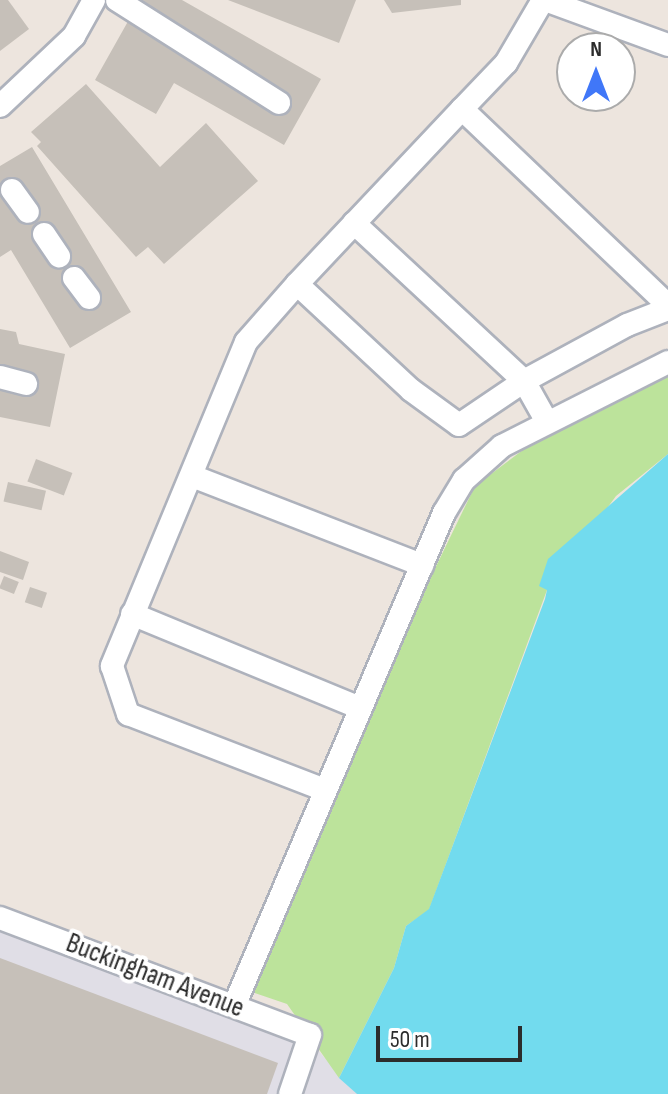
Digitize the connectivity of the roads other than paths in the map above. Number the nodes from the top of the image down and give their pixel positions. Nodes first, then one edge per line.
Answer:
1 (94, 0) edge
2 (117, 0) edge
3 (544, 0) edge
4 (668, 45) edge
5 (279, 103) dead end
6 (0, 106) edge
7 (462, 109) junction
8 (354, 223) junction
9 (44, 234) dead end
10 (59, 256) dead end
11 (74, 278) dead end
12 (297, 284) junction
13 (89, 298) dead end
14 (667, 307) edge
15 (668, 362) edge
16 (0, 377) edge
17 (524, 381) junction
18 (26, 384) dead end
19 (547, 422) junction
20 (192, 476) junction
21 (422, 565) junction
22 (132, 614) junction
23 (360, 708) junction
24 (325, 790) junction
25 (0, 918) edge
26 (234, 1006) junction
27 (290, 1094) edge

1 - 6 street
2 - 5 street
3 - 4 street
3 - 7 street
7 - 8 street
7 - 14 street
8 - 12 street
8 - 17 street
9 - 10 street
11 - 13 street
12 - 17 street
12 - 20 street
14 - 17 street
15 - 19 street
16 - 18 street
17 - 19 street
19 - 21 street
20 - 21 street
20 - 22 street
21 - 23 street
22 - 23 street
22 - 24 street
23 - 24 street
24 - 26 street
25 - 26 street, Buckingham Avenue
26 - 27 street, Buckingham Avenue

